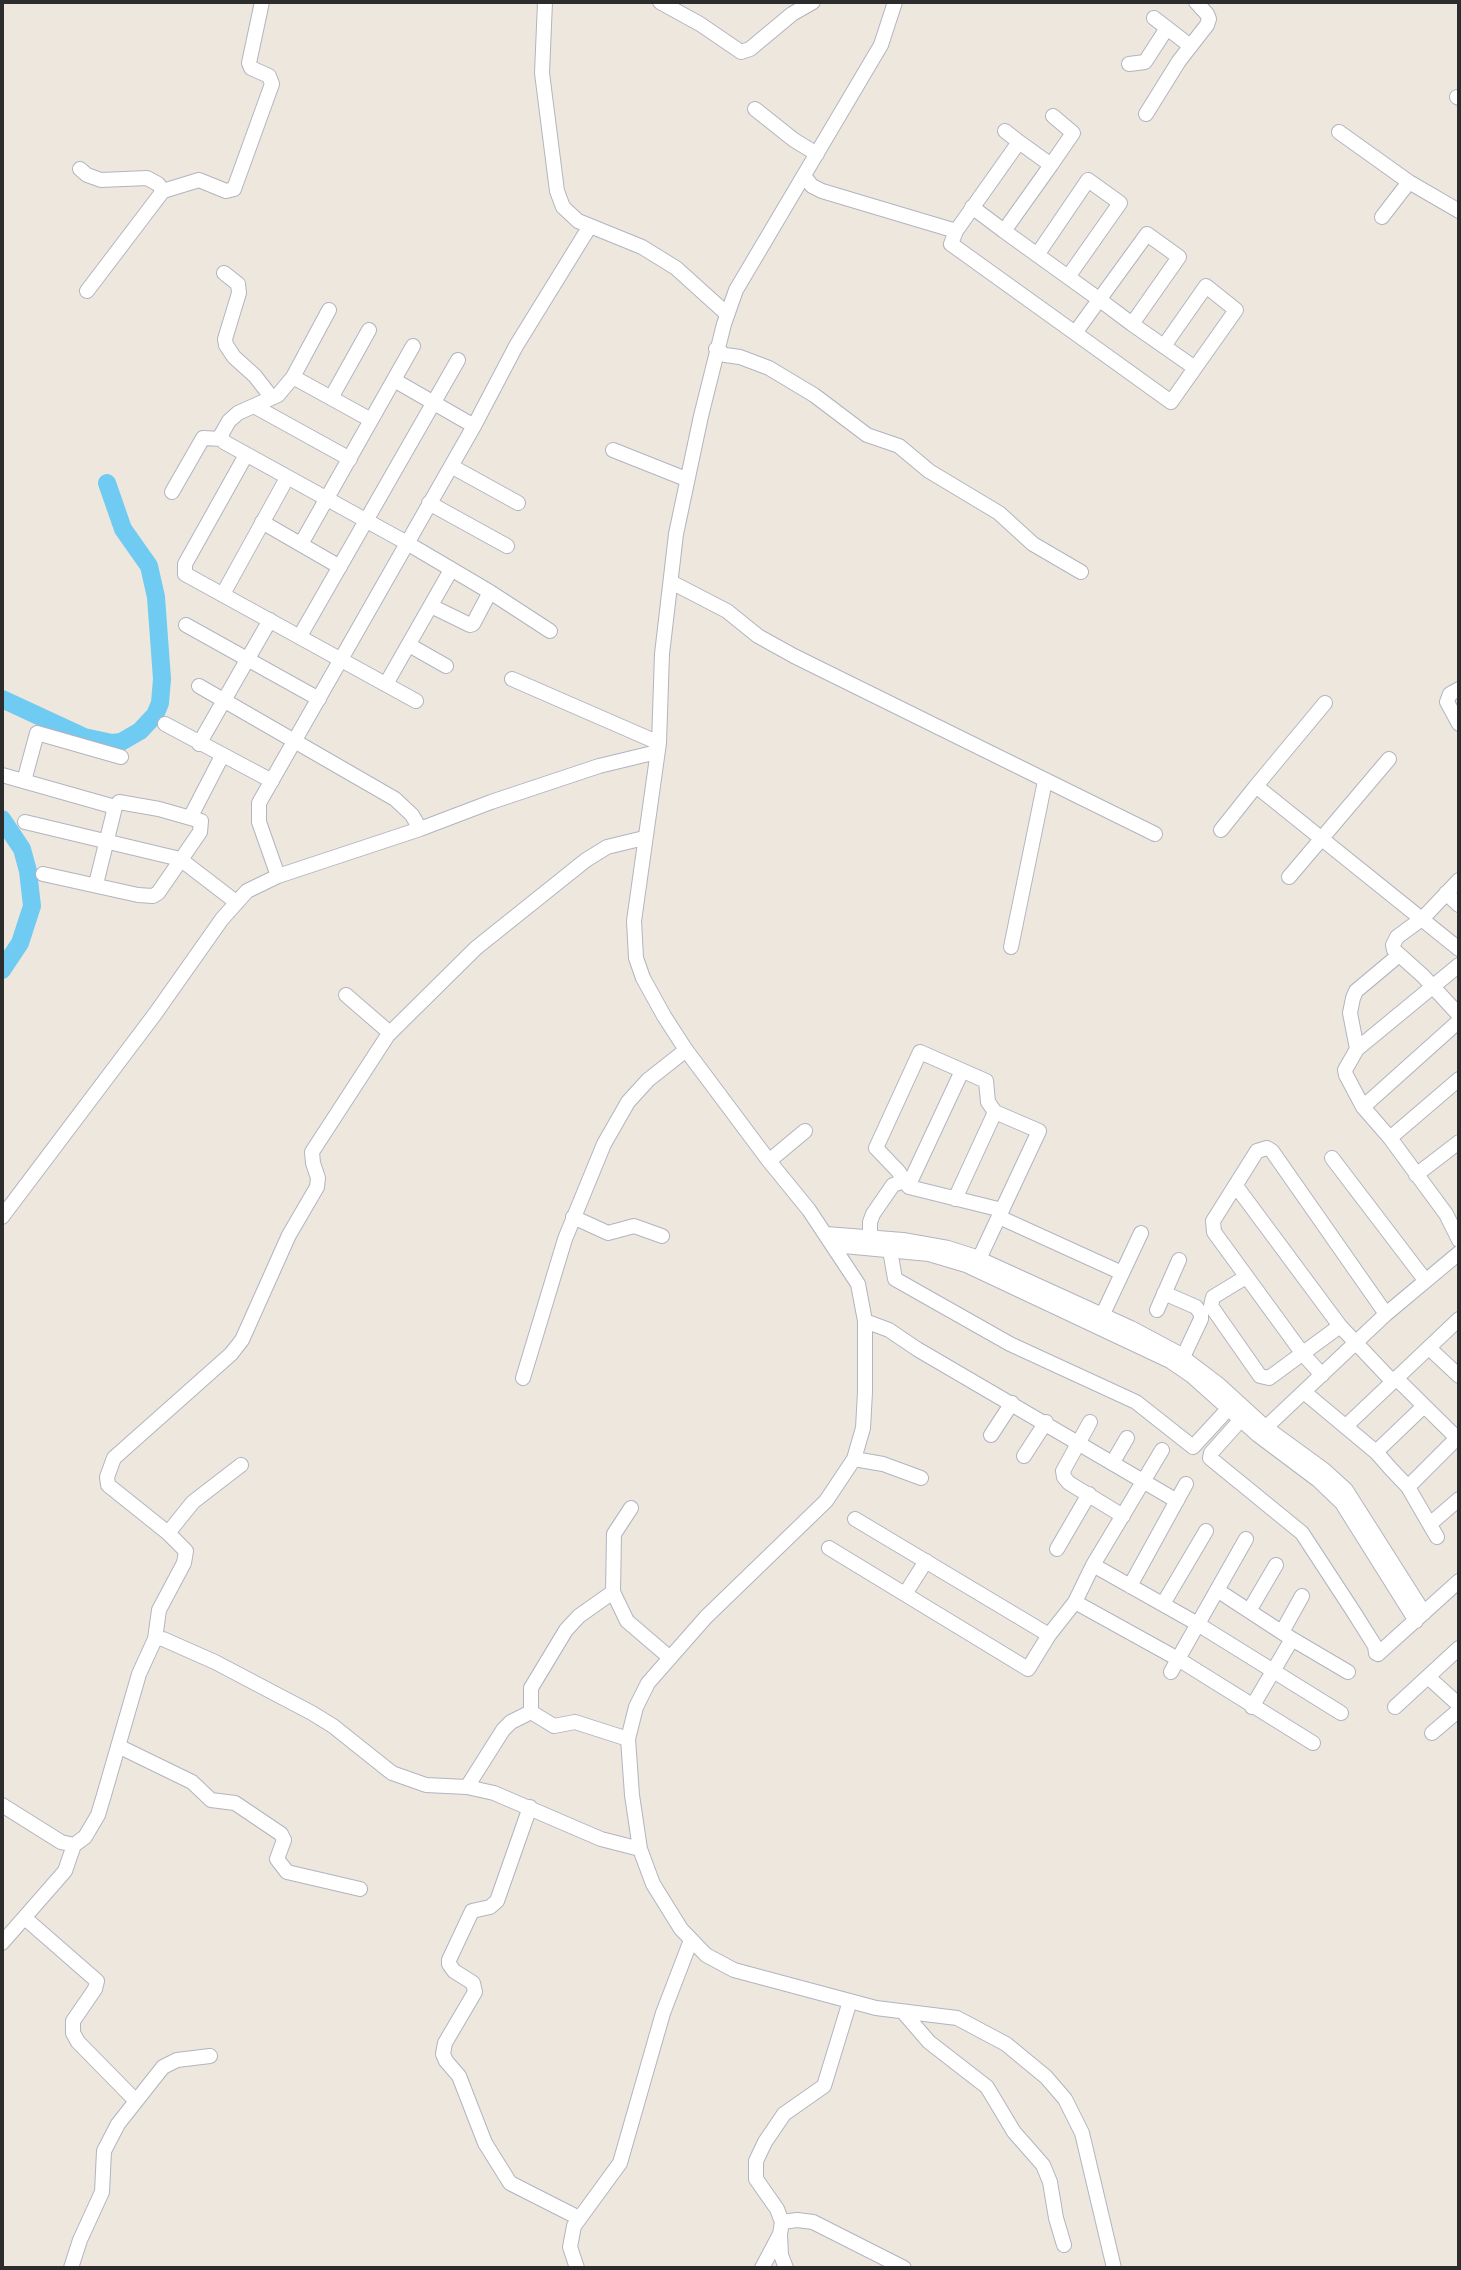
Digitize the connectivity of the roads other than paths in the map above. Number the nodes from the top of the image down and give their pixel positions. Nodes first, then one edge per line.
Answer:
1 (262, 2) edge
2 (545, 2) edge
3 (660, 2) edge
4 (813, 2) edge
5 (895, 2) edge
6 (1196, 2) edge
7 (1154, 18) dead end
8 (1167, 28) junction
9 (1189, 45) junction
10 (1129, 64) dead end
11 (755, 109) dead end
12 (1146, 114) dead end
13 (1053, 116) dead end
14 (1005, 131) dead end
15 (1339, 132) dead end
16 (1019, 142) junction
17 (817, 154) junction
18 (1051, 165) junction
19 (80, 169) dead end
20 (807, 180) junction
21 (1409, 182) junction
22 (163, 191) junction
23 (972, 207) junction
24 (1459, 211) edge
25 (1382, 217) dead end
26 (590, 226) junction
27 (1004, 231) junction
28 (953, 238) junction
29 (1037, 255) junction
30 (224, 273) dead end
31 (1068, 277) junction
32 (87, 291) dead end
33 (1100, 300) junction
34 (329, 310) dead end
35 (727, 314) junction
36 (1132, 324) junction
37 (369, 330) dead end
38 (1075, 333) junction
39 (413, 346) dead end
40 (1164, 346) junction
41 (727, 353) junction
42 (458, 360) dead end
43 (1195, 368) junction
44 (293, 377) junction
45 (394, 380) junction
46 (272, 398) junction
47 (331, 398) junction
48 (434, 403) junction
49 (254, 406) junction
50 (371, 420) junction
51 (474, 426) junction
52 (222, 439) junction
53 (613, 450) dead end
54 (246, 455) junction
55 (350, 459) junction
56 (451, 466) junction
57 (287, 478) junction
58 (686, 479) junction
59 (172, 492) dead end
60 (326, 500) junction
61 (429, 503) junction
62 (518, 503) dead end
63 (366, 521) junction
64 (262, 522) junction
65 (407, 543) junction
66 (301, 544) junction
67 (507, 546) dead end
68 (340, 567) junction
69 (451, 570) junction
70 (1081, 572) dead end
71 (682, 587) junction
72 (490, 592) junction
73 (223, 594) junction
74 (431, 606) junction
75 (270, 620) junction
76 (186, 625) dead end
77 (550, 631) dead end
78 (300, 636) junction
79 (409, 645) junction
80 (248, 659) junction
81 (341, 660) junction
82 (446, 666) dead end
83 (512, 679) dead end
84 (386, 684) junction
85 (199, 686) dead end
86 (1459, 689) edge
87 (319, 699) junction
88 (224, 701) junction
89 (416, 701) dead end
90 (1325, 703) dead end
91 (165, 724) dead end
92 (1459, 724) edge
93 (294, 742) junction
94 (199, 744) junction
95 (658, 748) junction
96 (222, 756) junction
97 (121, 757) dead end
98 (1389, 759) dead end
99 (2, 775) edge
100 (24, 781) junction
101 (272, 781) junction
102 (1045, 781) junction
103 (1256, 786) junction
104 (115, 807) junction
105 (191, 816) junction
106 (25, 822) dead end
107 (420, 829) junction
108 (1221, 830) dead end
109 (1155, 834) dead end
110 (644, 838) junction
111 (107, 839) junction
112 (1323, 839) junction
113 (180, 859) junction
114 (43, 874) dead end
115 (278, 876) junction
116 (1289, 877) dead end
117 (1459, 880) edge
118 (96, 884) junction
119 (1446, 893) junction
120 (236, 902) junction
121 (1459, 905) edge
122 (1423, 918) junction
123 (1011, 947) dead end
124 (1459, 949) edge
125 (1399, 955) junction
126 (1459, 965) edge
127 (1433, 988) junction
128 (346, 995) dead end
129 (1459, 1018) edge
130 (390, 1033) junction
131 (1357, 1049) junction
132 (686, 1050) junction
133 (962, 1071) junction
134 (1459, 1079) edge
135 (1363, 1107) junction
136 (995, 1112) junction
137 (805, 1131) dead end
138 (1390, 1138) junction
139 (1459, 1142) edge
140 (776, 1155) junction
141 (1332, 1158) dead end
142 (1416, 1175) junction
143 (904, 1181) junction
144 (1236, 1186) junction
145 (955, 1199) junction
146 (1459, 1203) edge
147 (1000, 1214) junction
148 (1446, 1214) junction
149 (2, 1217) edge
150 (573, 1217) junction
151 (1141, 1233) dead end
152 (662, 1236) dead end
153 (830, 1239) junction
154 (1459, 1240) edge
155 (870, 1242) junction
156 (890, 1250) junction
157 (1459, 1253) edge
158 (979, 1259) junction
159 (1179, 1260) dead end
160 (1122, 1273) junction
161 (1246, 1277) junction
162 (1425, 1280) junction
163 (1164, 1293) junction
164 (1157, 1310) dead end
165 (1386, 1314) junction
166 (1102, 1316) junction
167 (1459, 1319) edge
168 (870, 1322) junction
169 (1340, 1326) junction
170 (1357, 1342) junction
171 (1429, 1348) junction
172 (1303, 1354) junction
173 (1183, 1357) junction
174 (1322, 1375) junction
175 (1459, 1376) edge
176 (523, 1378) dead end
177 (1394, 1379) junction
178 (1304, 1392) junction
179 (1012, 1403) junction
180 (1424, 1406) junction
181 (1228, 1409) junction
182 (1244, 1415) junction
183 (1046, 1422) junction
184 (1090, 1422) dead end
185 (1346, 1426) junction
186 (1261, 1431) junction
187 (991, 1435) dead end
188 (1127, 1438) dead end
189 (1458, 1439) edge
190 (1079, 1442) junction
191 (1162, 1450) dead end
192 (1376, 1452) junction
193 (1024, 1456) dead end
194 (860, 1459) junction
195 (1113, 1462) junction
196 (241, 1465) dead end
197 (921, 1478) dead end
198 (1144, 1481) junction
199 (1186, 1484) dead end
200 (1408, 1487) junction
201 (1089, 1494) junction
202 (1459, 1499) edge
203 (1177, 1501) junction
204 (631, 1508) dead end
205 (1123, 1516) junction
206 (855, 1519) dead end
207 (1206, 1531) dead end
208 (168, 1533) junction
209 (1246, 1539) dead end
210 (829, 1548) dead end
211 (1057, 1549) dead end
212 (926, 1561) junction
213 (1093, 1565) junction
214 (1276, 1565) dead end
215 (1458, 1576) edge
216 (1130, 1586) junction
217 (1217, 1590) junction
218 (613, 1592) junction
219 (905, 1594) junction
220 (1302, 1596) dead end
221 (1075, 1602) junction
222 (1163, 1604) junction
223 (1249, 1611) junction
224 (1418, 1613) junction
225 (1196, 1623) junction
226 (1049, 1635) junction
227 (1287, 1635) junction
228 (155, 1639) junction
229 (1459, 1648) edge
230 (669, 1657) junction
231 (1175, 1665) junction
232 (1274, 1672) junction
233 (1348, 1672) dead end
234 (1428, 1677) junction
235 (1252, 1707) junction
236 (1395, 1707) dead end
237 (1459, 1708) edge
238 (531, 1712) junction
239 (1341, 1713) dead end
240 (1432, 1733) dead end
241 (628, 1739) junction
242 (1313, 1743) dead end
243 (118, 1746) junction
244 (467, 1787) junction
245 (2, 1805) edge
246 (530, 1807) junction
247 (74, 1845) junction
248 (640, 1849) junction
249 (360, 1889) dead end
250 (26, 1919) junction
251 (691, 1940) junction
252 (2, 1943) edge
253 (850, 2001) junction
254 (910, 2014) junction
255 (210, 2056) dead end
256 (135, 2100) junction
257 (579, 2218) junction
258 (781, 2228) junction
259 (1064, 2245) dead end
260 (71, 2268) edge
261 (577, 2268) edge
262 (762, 2268) edge
263 (786, 2268) edge
264 (904, 2268) edge
265 (1114, 2268) edge

1 - 22 street
2 - 26 street
3 - 4 street
5 - 17 street
6 - 9 street
7 - 8 street
8 - 9 street
8 - 10 street
9 - 12 street
11 - 17 street
13 - 18 street
14 - 16 street
15 - 21 street
16 - 18 street
16 - 23 street
17 - 20 street
18 - 27 street
19 - 22 street
20 - 28 street
20 - 35 street
21 - 24 street
21 - 25 street
22 - 32 street
23 - 27 street
23 - 28 street
26 - 35 street
26 - 51 street
27 - 29 street
28 - 38 street
29 - 31 street
29 - 31 street
30 - 46 street
31 - 33 street
33 - 36 street
33 - 36 street
33 - 38 street
34 - 44 street
35 - 41 street
36 - 40 street
37 - 47 street
38 - 43 street
39 - 45 street
40 - 43 street
40 - 43 street
41 - 58 street
41 - 70 street
42 - 48 street
44 - 46 street
44 - 47 street
45 - 48 street
45 - 50 street
46 - 49 street
47 - 50 street
48 - 51 street
48 - 63 street
49 - 52 street
49 - 55 street
50 - 55 street
51 - 56 street
52 - 54 street
52 - 59 street
53 - 58 street
54 - 57 street
54 - 73 street
55 - 60 street
56 - 61 street
56 - 62 street
57 - 60 street
57 - 64 street
58 - 71 street
60 - 63 street
60 - 66 street
61 - 65 street
61 - 67 street
63 - 65 street
63 - 68 street
64 - 66 street
64 - 73 street
65 - 69 street
65 - 81 street
66 - 68 street
68 - 78 street
69 - 72 street
69 - 74 street
71 - 95 street
71 - 102 street
72 - 74 street
72 - 77 street
73 - 75 street
74 - 79 street
75 - 78 street
75 - 80 street
76 - 80 street
78 - 81 street
79 - 82 street
79 - 84 street
80 - 87 street
80 - 88 street
81 - 84 street
81 - 87 street
83 - 95 street
84 - 89 street
85 - 88 street
86 - 92 street
87 - 93 street
88 - 93 street
88 - 94 street
90 - 103 street
91 - 94 street
93 - 101 street
93 - 107 street
94 - 96 street
95 - 107 street
95 - 110 street
96 - 101 street
96 - 105 street
97 - 100 street
98 - 112 street
99 - 100 street
100 - 104 street
101 - 115 street
102 - 109 street
102 - 123 street
103 - 108 street
103 - 112 street
104 - 105 street
104 - 111 street
105 - 113 street
106 - 111 street
107 - 115 street
110 - 130 street
110 - 132 street
111 - 113 street
111 - 118 street
112 - 116 street
112 - 122 street
113 - 118 street
113 - 120 street
114 - 118 street
115 - 120 street
117 - 119 street
119 - 121 street
119 - 122 street
120 - 149 street
122 - 124 street
122 - 125 street
125 - 127 street
125 - 131 street
126 - 127 street
127 - 129 street
127 - 131 street
128 - 130 street
129 - 135 street
130 - 208 street
131 - 135 street
132 - 140 street
132 - 150 street
133 - 136 street
133 - 143 street
133 - 143 street
134 - 138 street
135 - 138 street
136 - 145 street
136 - 147 street
137 - 140 street
138 - 142 street
139 - 142 street
140 - 153 street
141 - 162 street
142 - 148 street
143 - 145 street
143 - 155 street
144 - 161 street
144 - 165 street
144 - 169 street
145 - 147 street
146 - 148 street
147 - 158 street
147 - 160 street
148 - 154 street
150 - 152 street
150 - 176 street
151 - 160 street
153 - 155 street
153 - 168 street
155 - 156 street
155 - 158 street
156 - 181 street
156 - 181 street
157 - 162 street
158 - 166 street
159 - 163 street
160 - 166 street
161 - 172 street
161 - 172 street
162 - 165 street
163 - 164 street
163 - 173 street
165 - 170 street
166 - 173 street
167 - 171 street
168 - 179 street
168 - 194 street
169 - 170 street
169 - 172 street
170 - 174 street
170 - 177 street
171 - 175 street
171 - 177 street
172 - 174 street
173 - 182 street
174 - 178 street
177 - 180 street
177 - 185 street
178 - 185 street
178 - 186 street
179 - 183 street
179 - 187 street
180 - 189 street
180 - 192 street
181 - 182 street
182 - 186 street
182 - 224 street
183 - 190 street
183 - 193 street
184 - 190 street
185 - 192 street
186 - 224 street
188 - 195 street
189 - 200 street
190 - 195 street
190 - 201 street
191 - 198 street
192 - 200 street
194 - 197 street
194 - 230 street
195 - 198 street
196 - 208 street
198 - 203 street
198 - 205 street
199 - 203 street
200 - 202 street
201 - 205 street
201 - 211 street
203 - 216 street
204 - 218 street
205 - 213 street
206 - 212 street
207 - 222 street
208 - 228 street
209 - 217 street
210 - 219 street
212 - 219 street
212 - 226 street
213 - 216 street
213 - 221 street
214 - 223 street
215 - 224 street
216 - 222 street
217 - 223 street
217 - 225 street
218 - 230 street
218 - 238 street
219 - 226 street
220 - 227 street
221 - 226 street
221 - 231 street
222 - 225 street
223 - 227 street
225 - 231 street
225 - 232 street
227 - 232 street
227 - 233 street
228 - 243 street
228 - 244 street
229 - 234 street
230 - 241 street
231 - 235 street
232 - 235 street
232 - 239 street
234 - 236 street
234 - 237 street
235 - 242 street
237 - 240 street
238 - 241 street
238 - 244 street
241 - 248 street
243 - 247 street
243 - 249 street
244 - 246 street
245 - 247 street
246 - 248 street
246 - 257 street
247 - 250 street
248 - 251 street
250 - 252 street
250 - 256 street
251 - 253 street
251 - 257 street
253 - 254 street
253 - 258 street
254 - 259 street
254 - 265 street
255 - 256 street
256 - 260 street
257 - 261 street
258 - 262 street
258 - 263 street
258 - 264 street

